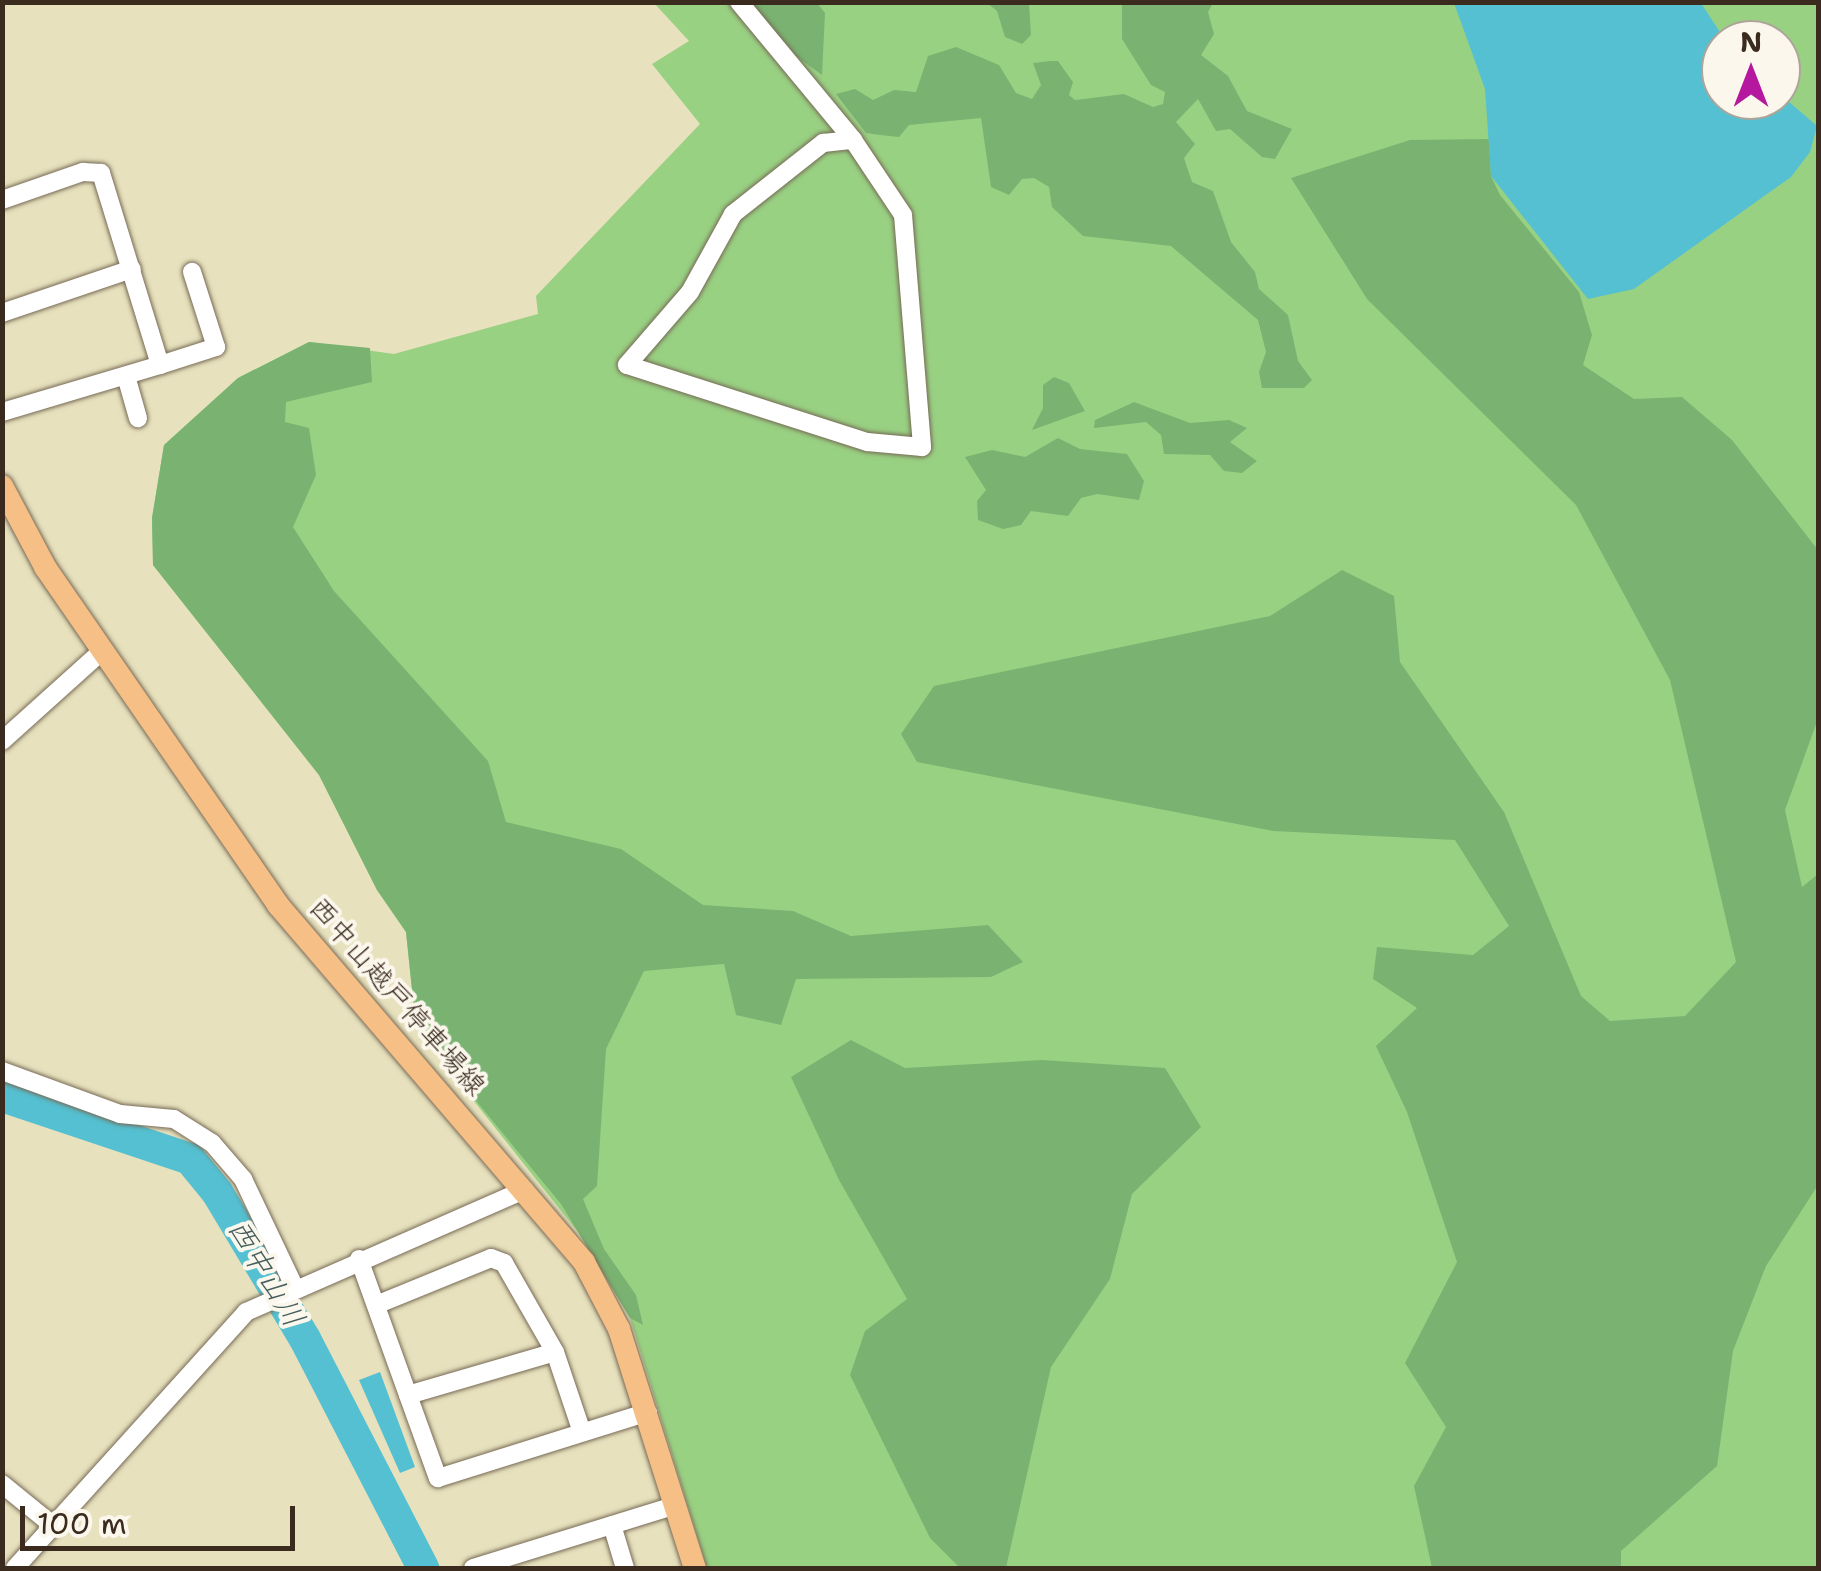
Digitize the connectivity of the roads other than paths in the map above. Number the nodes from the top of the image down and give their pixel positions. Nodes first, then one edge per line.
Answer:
1 (740, 2) edge
2 (853, 140) junction
3 (2, 200) edge
4 (132, 269) junction
5 (192, 272) dead end
6 (2, 313) edge
7 (160, 365) junction
8 (126, 376) junction
9 (2, 412) edge
10 (138, 418) dead end
11 (2, 486) edge
12 (102, 652) junction
13 (2, 741) edge
14 (2, 1072) edge
15 (524, 1190) junction
16 (359, 1259) junction
17 (292, 1287) junction
18 (376, 1305) junction
19 (555, 1352) junction
20 (408, 1395) junction
21 (648, 1412) junction
22 (582, 1432) junction
23 (2, 1484) edge
24 (676, 1506) junction
25 (51, 1524) junction
26 (612, 1525) junction
27 (14, 1568) edge
28 (473, 1568) edge
29 (625, 1568) edge
30 (695, 1568) edge

1 - 2 street
2 - 2 street
3 - 4 street
4 - 6 street
4 - 7 street
5 - 7 street
7 - 8 street
8 - 9 street
8 - 10 street
11 - 12 main road, 西中山越戸停車場線
12 - 13 street
12 - 15 main road, 西中山越戸停車場線
14 - 17 street
15 - 16 street
15 - 21 main road, 西中山越戸停車場線
16 - 17 street
16 - 18 street
17 - 25 street
18 - 19 street
18 - 20 street
19 - 20 street
19 - 22 street
20 - 22 street
21 - 22 street
21 - 24 main road, 西中山越戸停車場線
23 - 25 street
24 - 26 street
24 - 30 main road, 西中山越戸停車場線
25 - 27 street
26 - 28 street
26 - 29 street

